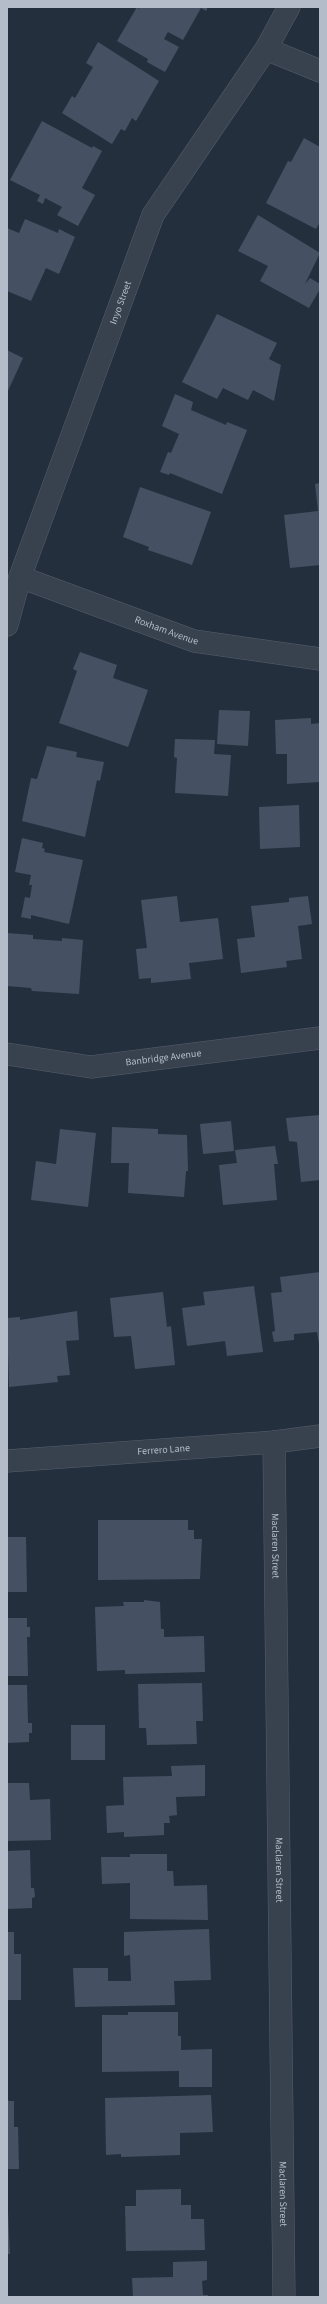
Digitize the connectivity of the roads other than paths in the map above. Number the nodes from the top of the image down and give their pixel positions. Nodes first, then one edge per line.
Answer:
1 (289, 7) edge
2 (266, 49) junction
3 (320, 71) edge
4 (20, 577) junction
5 (7, 625) edge
6 (320, 659) edge
7 (320, 1038) edge
8 (7, 1054) edge
9 (320, 1436) edge
10 (274, 1442) junction
11 (7, 1461) edge
12 (284, 2297) edge

1 - 2 street, Inyo Street
2 - 3 street
2 - 4 street, Inyo Street
4 - 5 street, Inyo Street
4 - 6 street, Roxham Avenue
7 - 8 street, Banbridge Avenue
9 - 10 street, Ferrero Lane
10 - 11 street, Ferrero Lane
10 - 12 street, Maclaren Street

